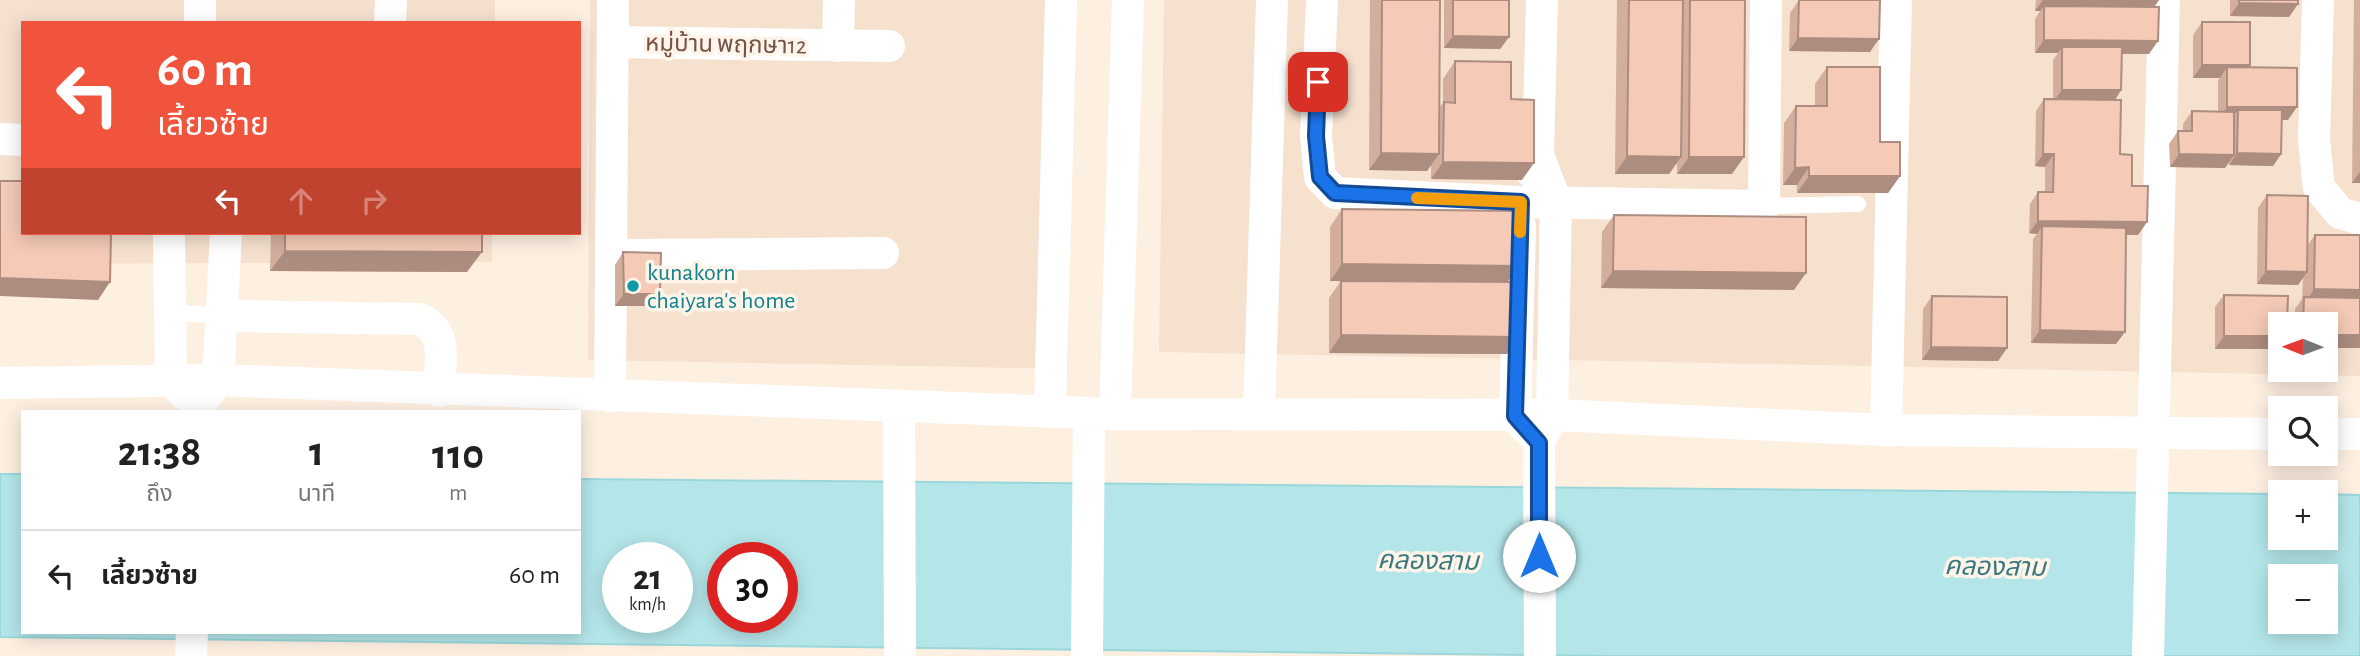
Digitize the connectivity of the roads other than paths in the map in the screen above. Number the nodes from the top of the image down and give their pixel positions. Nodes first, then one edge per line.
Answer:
1 (200, 0) edge
2 (391, 0) edge
3 (613, 0) edge
4 (839, 0) edge
5 (1061, 0) edge
6 (1128, 0) edge
7 (1272, 0) edge
8 (1322, 0) edge
9 (1542, 0) edge
10 (1766, 0) edge
11 (1896, 0) edge
12 (2164, 0) edge
13 (2318, 0) edge
14 (200, 21) edge
15 (390, 21) edge
16 (613, 42) junction
17 (838, 46) junction
18 (889, 47) dead end
19 (0, 139) edge
20 (21, 139) edge
21 (1538, 155) junction
22 (1521, 202) junction
23 (1556, 202) junction
24 (1858, 204) dead end
25 (1764, 206) junction
26 (2360, 219) edge
27 (169, 235) edge
28 (226, 235) edge
29 (883, 253) dead end
30 (609, 255) junction
31 (168, 312) junction
32 (223, 316) junction
33 (170, 380) junction
34 (218, 380) junction
35 (0, 383) edge
36 (439, 391) junction
37 (610, 396) junction
38 (899, 407) junction
39 (196, 409) edge
40 (1050, 412) junction
41 (1102, 414) junction
42 (1259, 415) junction
43 (1515, 416) junction
44 (1886, 430) junction
45 (2155, 433) junction
46 (2268, 433) edge
47 (2338, 434) edge
48 (2360, 434) edge
49 (1544, 438) junction
50 (900, 656) edge
51 (1087, 656) edge
52 (1540, 656) edge
53 (2148, 656) edge

1 - 14 street
2 - 15 street
3 - 16 street
4 - 17 street, หมู่บ้าน พฤกษา12
5 - 40 street
6 - 41 street
7 - 42 street
8 - 22 street
9 - 21 street
10 - 25 street
11 - 44 street
12 - 45 street
13 - 26 street
16 - 17 street, หมู่บ้าน พฤกษา12
16 - 30 street
17 - 18 street, หมู่บ้าน พฤกษา12
19 - 20 street
21 - 22 street
21 - 23 street
22 - 23 street
22 - 43 street
23 - 25 street
23 - 49 street
24 - 25 lane
27 - 31 street
28 - 32 street
29 - 30 street
30 - 37 street
31 - 32 lane
31 - 33 street
32 - 34 street
32 - 36 street
33 - 34 street
33 - 35 street
33 - 39 street
34 - 36 street
34 - 39 street
36 - 37 street
37 - 38 street
38 - 40 street
38 - 50 street
40 - 41 street
41 - 42 street
41 - 51 street
42 - 43 street
43 - 49 street
44 - 45 street
44 - 49 street
45 - 46 street
45 - 53 street
47 - 48 street
49 - 52 street

